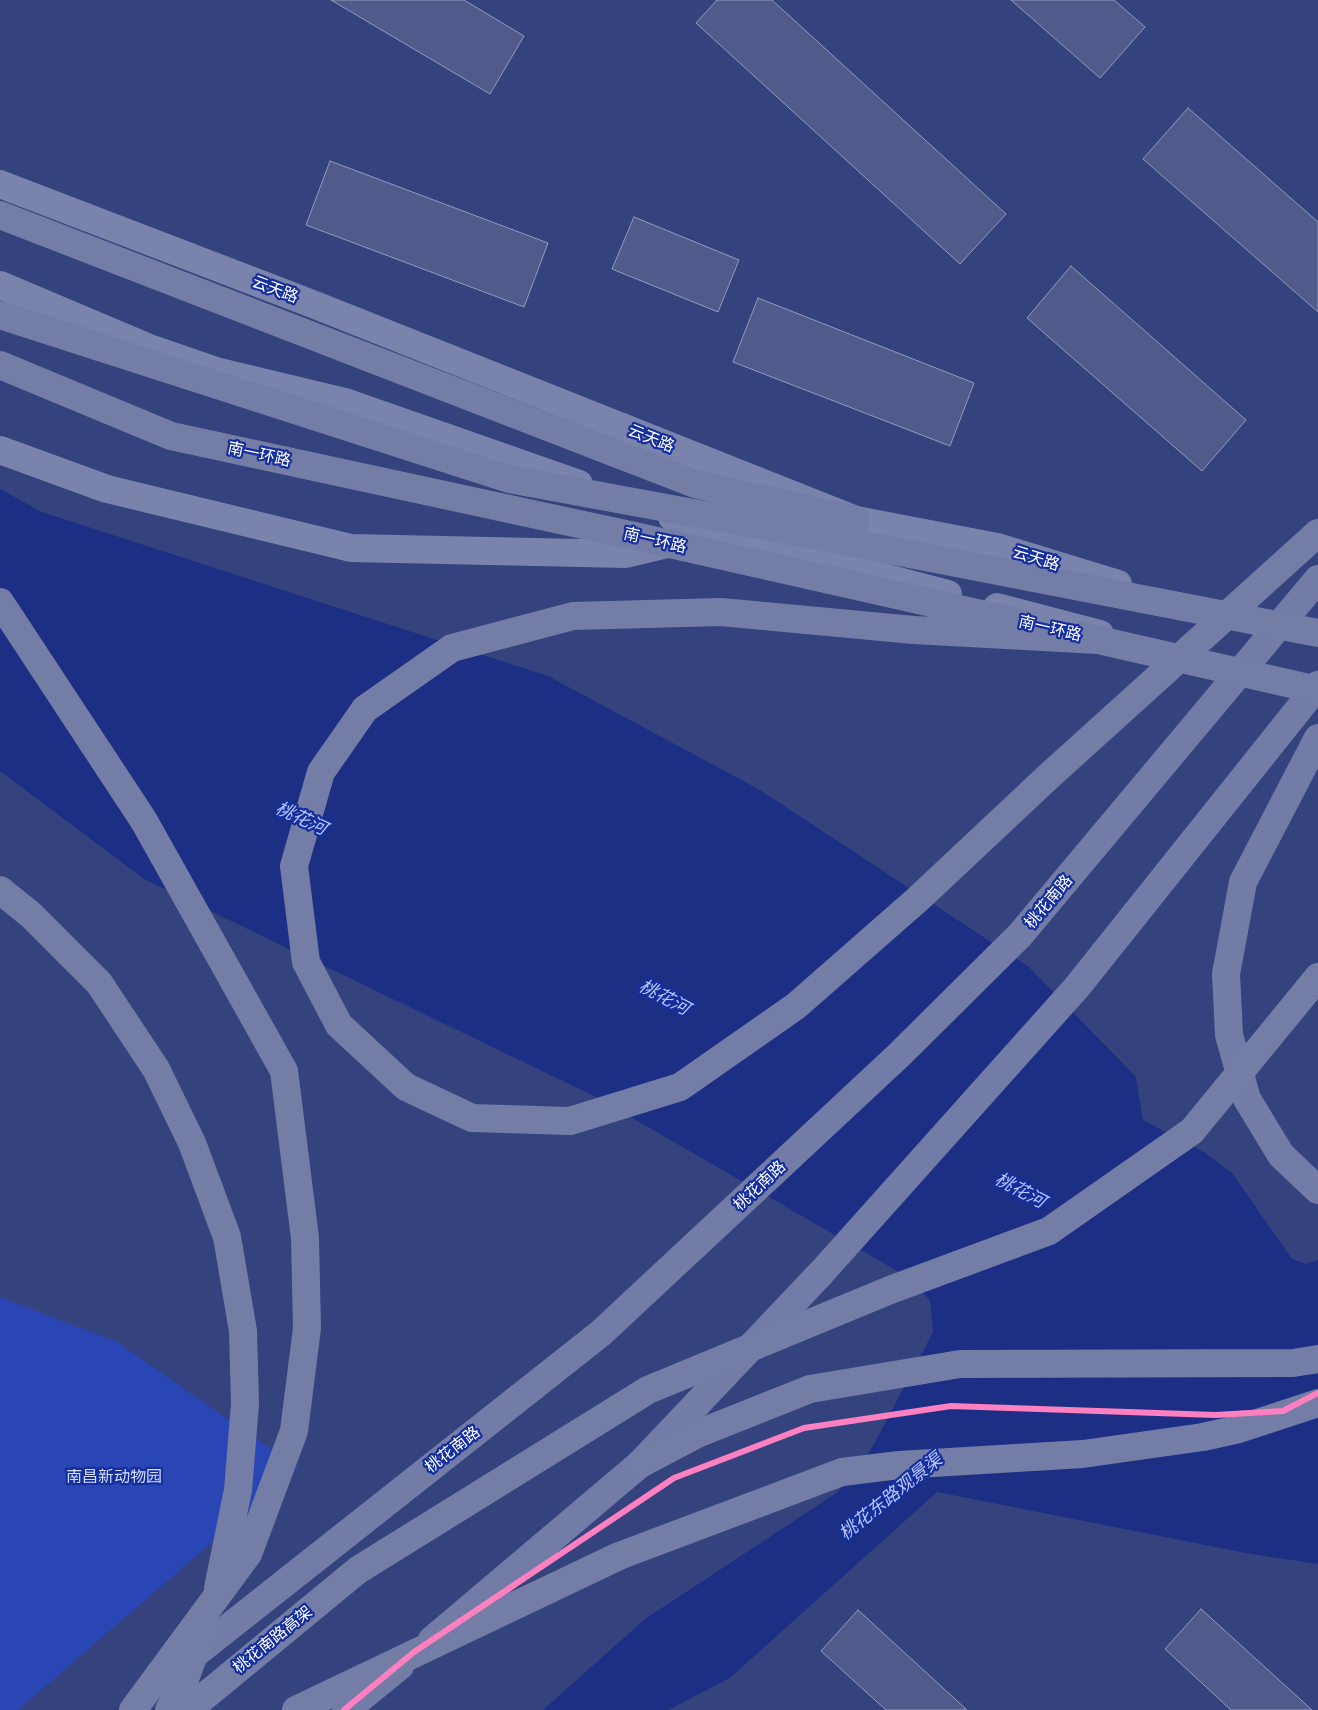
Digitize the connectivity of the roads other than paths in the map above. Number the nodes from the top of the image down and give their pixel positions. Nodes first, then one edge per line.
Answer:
1 (0, 184) edge
2 (0, 215) edge
3 (0, 285) edge
4 (0, 315) edge
5 (0, 365) edge
6 (0, 450) edge
7 (856, 520) junction
8 (716, 533) junction
9 (1318, 533) edge
10 (1318, 579) edge
11 (0, 602) edge
12 (1276, 632) junction
13 (1318, 633) edge
14 (1098, 640) junction
15 (1318, 646) edge
16 (1239, 676) junction
17 (1314, 691) edge
18 (1318, 738) edge
19 (0, 890) edge
20 (1318, 977) edge
21 (1318, 1190) edge
22 (1318, 1358) edge
23 (1318, 1403) edge
24 (640, 1464) junction
25 (299, 1708) edge
26 (123, 1710) edge
27 (133, 1710) edge
28 (168, 1710) edge
29 (188, 1710) edge
30 (346, 1710) edge

1 - 7 main road, 云天路
2 - 7 highway
3 - 8 main road
4 - 13 highway, 南一环路
5 - 14 highway, 南一环路
6 - 8 main road
7 - 12 main road, 云天路
8 - 16 main road
9 - 14 highway
10 - 12 main road, 桃花南路
11 - 27 highway
12 - 15 main road, 云天路
12 - 16 main road, 桃花南路
14 - 17 highway, 南一环路
16 - 17 main road
16 - 26 main road, 桃花南路
17 - 24 main road
18 - 21 main road
19 - 28 highway
20 - 29 highway, 桃花南路高架
22 - 24 highway
23 - 25 highway
24 - 30 main road

